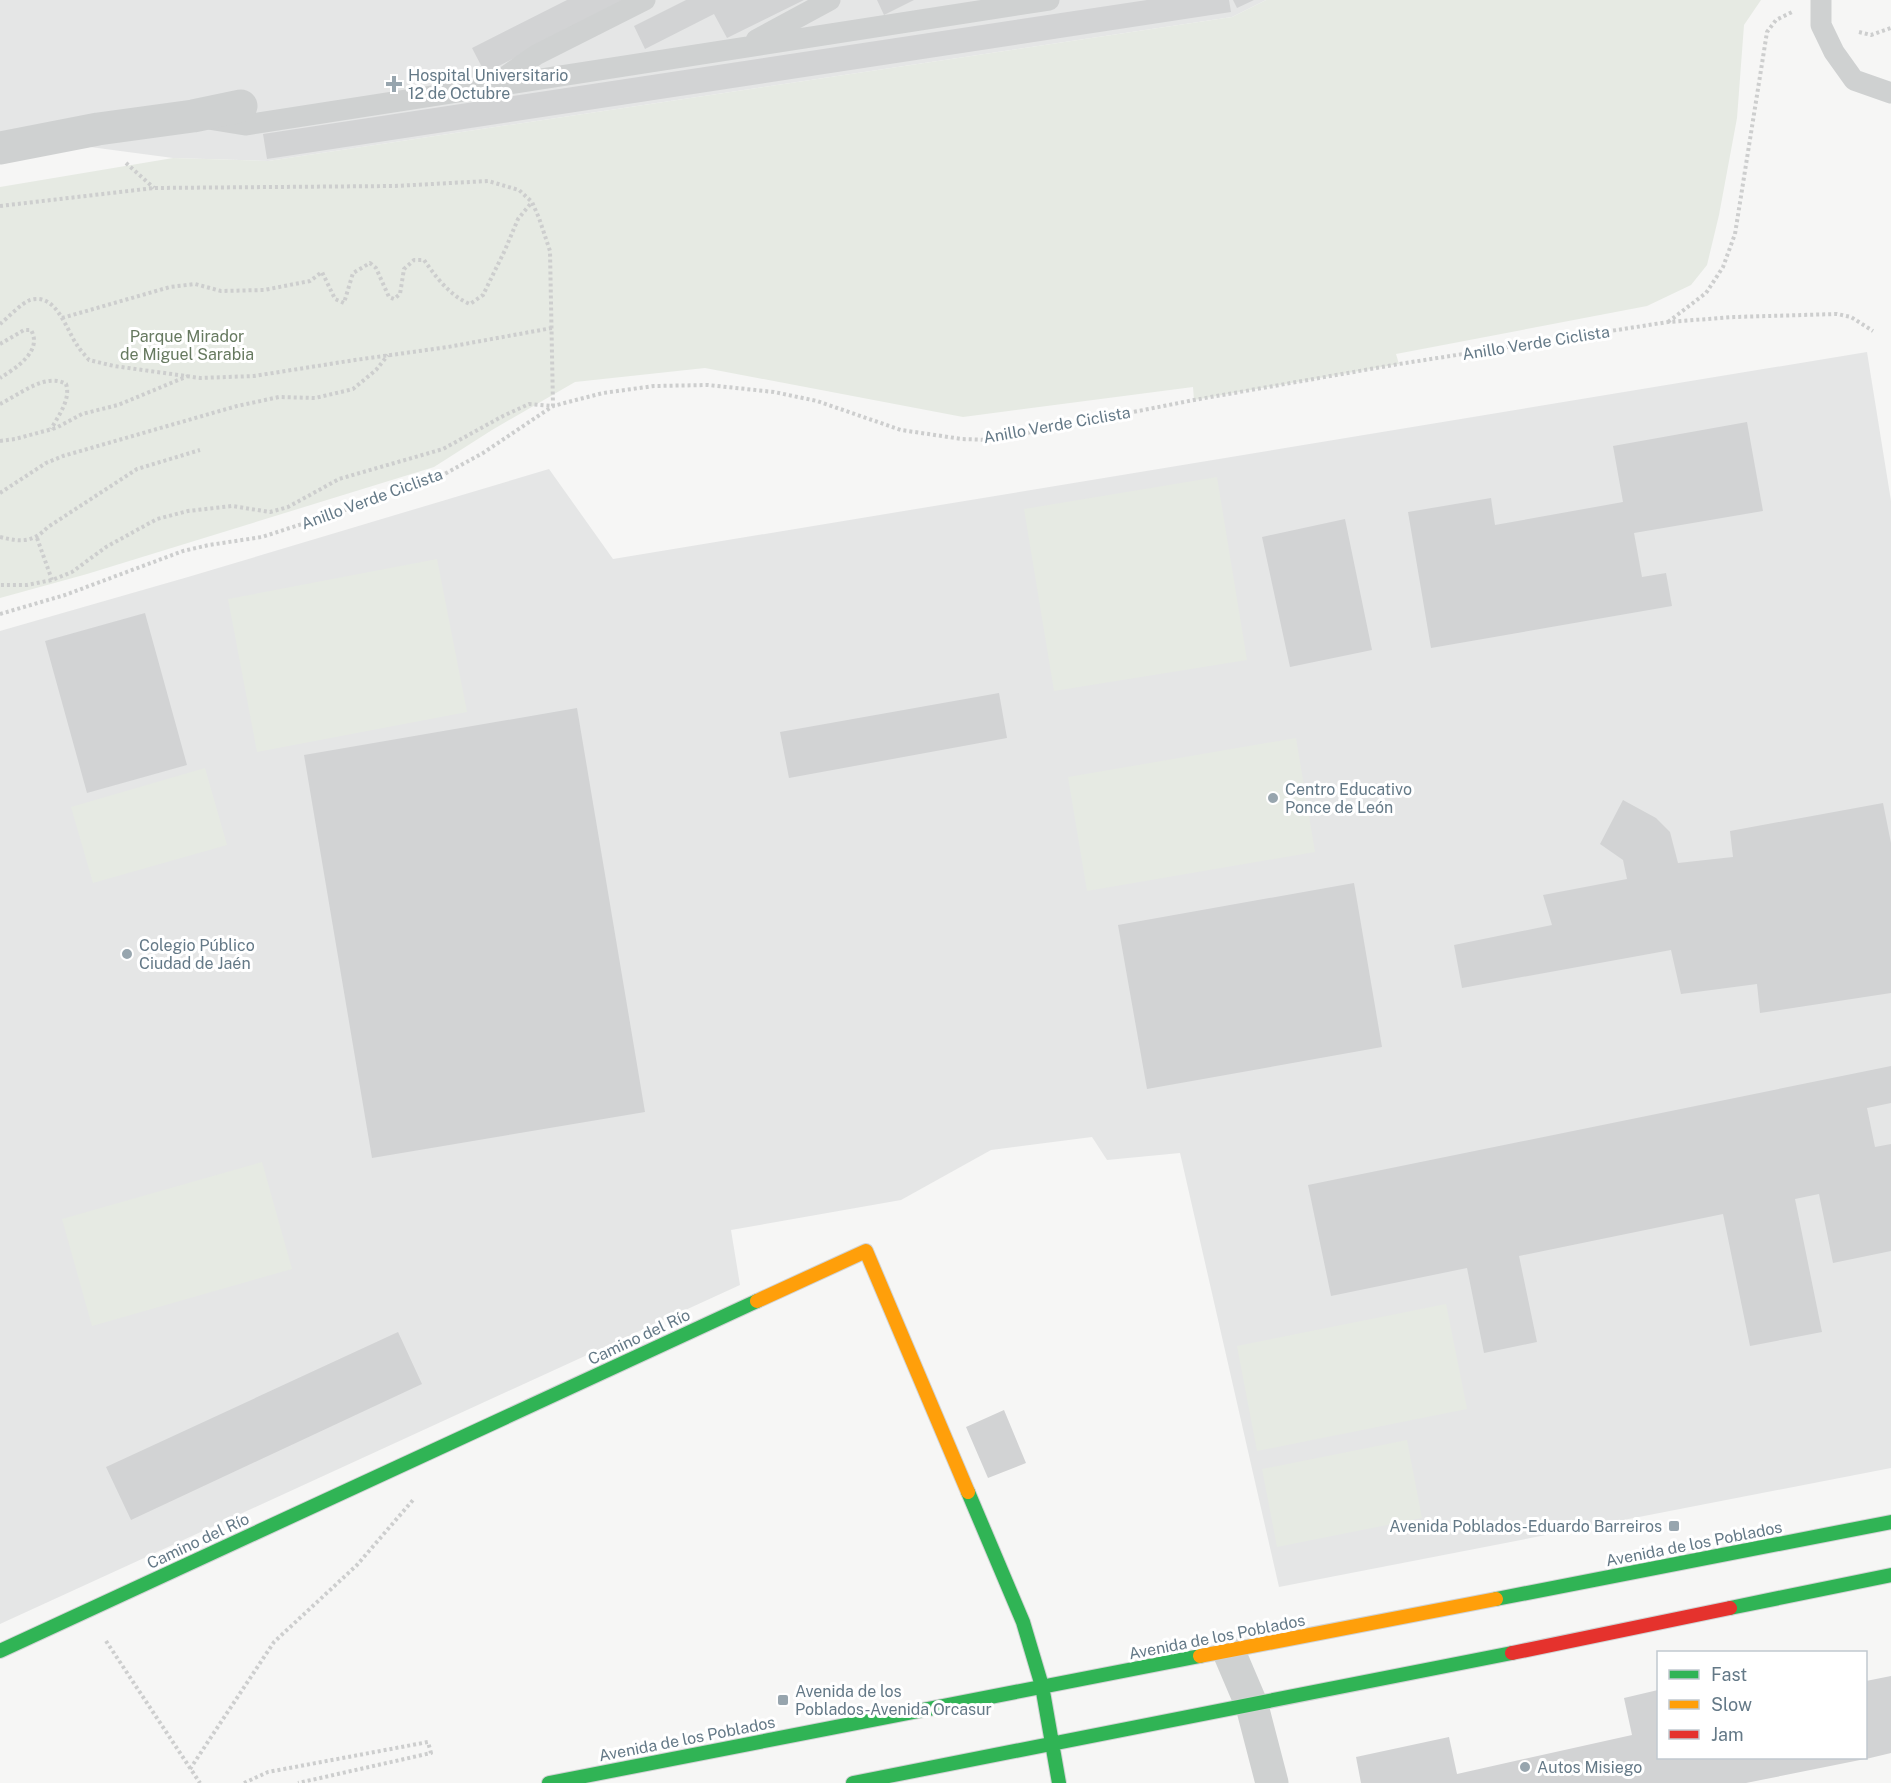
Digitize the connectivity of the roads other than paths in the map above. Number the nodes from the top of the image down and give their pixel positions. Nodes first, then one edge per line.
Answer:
1 (645, 0) edge
2 (830, 0) edge
3 (1049, 0) edge
4 (1821, 0) edge
5 (743, 48) junction
6 (492, 87) junction
7 (1891, 93) edge
8 (241, 106) dead end
9 (193, 116) junction
10 (0, 148) edge
11 (1891, 1522) edge
12 (1891, 1575) edge
13 (0, 1651) edge
14 (1229, 1652) junction
15 (1042, 1686) junction
16 (1252, 1706) junction
17 (1051, 1743) junction
18 (561, 1782) edge
19 (853, 1783) edge
20 (1059, 1783) edge
21 (1272, 1783) edge

1 - 6 lane
2 - 5 lane
3 - 5 lane
4 - 7 lane
5 - 6 lane
6 - 9 lane
8 - 9 street
9 - 10 street
11 - 14 main road, Avenida de los Poblados
12 - 16 main road
13 - 15 main road, Camino del Río
14 - 15 main road, Avenida de los Poblados
14 - 16 street
15 - 17 main road
15 - 18 main road, Avenida de los Poblados
16 - 17 main road
16 - 21 street
17 - 19 main road
17 - 20 main road

